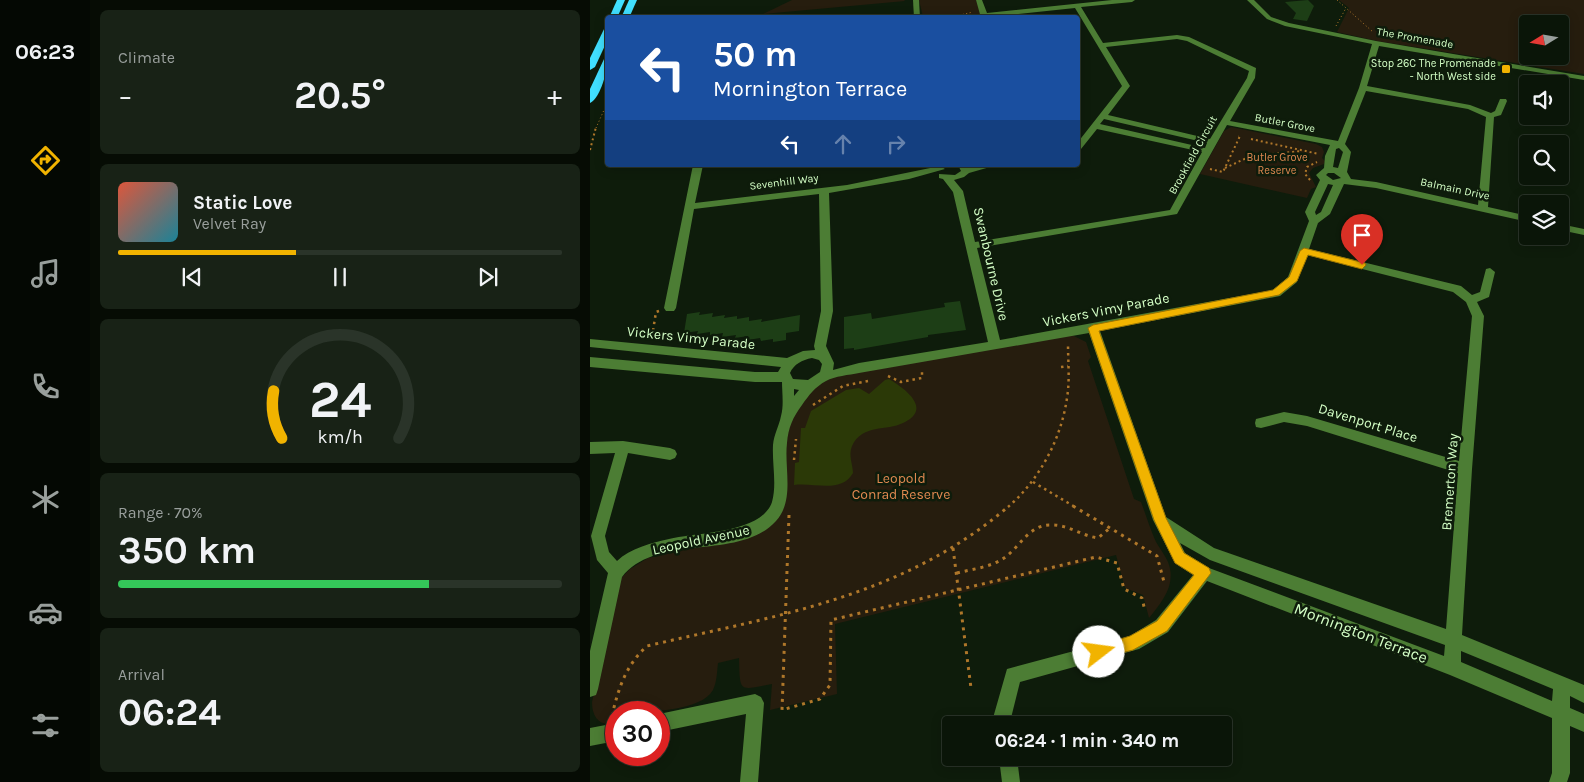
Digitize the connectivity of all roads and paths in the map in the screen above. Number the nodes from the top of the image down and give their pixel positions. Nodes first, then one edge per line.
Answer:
1 (621, 0) edge
2 (633, 0) edge
3 (916, 0) edge
4 (979, 0) edge
5 (1132, 0) edge
6 (1250, 0) edge
7 (1337, 0) edge
8 (1078, 6) junction
9 (1346, 8) junction
10 (982, 14) edge
11 (614, 15) edge
12 (626, 15) edge
13 (919, 15) edge
14 (958, 15) edge
15 (1334, 31) dead end
16 (605, 35) edge
17 (1376, 40) junction
18 (1100, 45) junction
19 (605, 66) edge
20 (590, 67) edge
21 (1584, 78) edge
22 (1363, 88) junction
23 (590, 100) edge
24 (1503, 101) dead end
25 (605, 108) edge
26 (1103, 116) junction
27 (1490, 116) junction
28 (1224, 122) junction
29 (1096, 126) junction
30 (1233, 135) dead end
31 (1250, 138) dead end
32 (1212, 142) junction
33 (1341, 144) junction
34 (1080, 146) edge
35 (590, 150) edge
36 (1207, 151) junction
37 (1305, 151) junction
38 (1329, 156) junction
39 (698, 167) edge
40 (980, 167) edge
41 (1198, 167) junction
42 (1224, 169) junction
43 (1328, 169) junction
44 (963, 170) edge
45 (943, 172) edge
46 (1343, 178) junction
47 (1325, 180) junction
48 (824, 190) junction
49 (958, 190) junction
50 (690, 207) junction
51 (1483, 208) junction
52 (1519, 217) edge
53 (1314, 221) junction
54 (1569, 229) edge
55 (1584, 232) edge
56 (971, 246) junction
57 (1304, 251) junction
58 (1490, 272) dead end
59 (1471, 300) junction
60 (670, 308) joint
61 (1093, 328) junction
62 (822, 330) junction
63 (652, 337) dead end
64 (1068, 340) dead end
65 (590, 343) edge
66 (995, 345) junction
67 (800, 356) junction
68 (825, 360) junction
69 (590, 362) edge
70 (789, 364) junction
71 (922, 365) dead end
72 (1068, 366) junction
73 (1061, 367) dead end
74 (859, 368) junction
75 (823, 377) junction
76 (880, 378) dead end
77 (787, 380) junction
78 (871, 380) dead end
79 (810, 384) junction
80 (812, 406) dead end
81 (788, 415) junction
82 (1261, 423) dead end
83 (796, 436) dead end
84 (623, 447) junction
85 (590, 448) edge
86 (670, 454) dead end
87 (790, 461) dead end
88 (1465, 469) junction
89 (1032, 482) junction
90 (789, 509) dead end
91 (1160, 520) junction
92 (1110, 528) junction
93 (954, 548) junction
94 (617, 572) junction
95 (956, 573) junction
96 (1204, 573) junction
97 (1164, 582) dead end
98 (958, 590) junction
99 (1145, 611) dead end
100 (785, 613) junction
101 (1455, 640) junction
102 (1452, 667) junction
103 (1562, 685) junction
104 (971, 688) dead end
105 (590, 689) edge
106 (1584, 694) edge
107 (619, 701) edge
108 (1561, 714) junction
109 (1003, 716) edge
110 (670, 721) edge
111 (1584, 723) edge
112 (605, 730) edge
113 (590, 737) edge
114 (1009, 766) edge
115 (750, 782) edge
116 (1011, 782) edge
117 (1558, 782) edge

1 - 11 highway
2 - 12 highway
3 - 13 street
4 - 10 street
5 - 8 street
6 - 17 street, The Promenade
7 - 9 path
8 - 10 street
8 - 18 street
9 - 15 path
9 - 17 path
10 - 14 path
16 - 20 highway
17 - 21 street, The Promenade
17 - 22 street, Vickers Vimy Parade
18 - 26 street
18 - 28 street, Brookfield Circuit
19 - 23 highway
22 - 27 street
22 - 33 street, Vickers Vimy Parade
24 - 27 street
25 - 35 path
26 - 29 street
26 - 32 street
27 - 51 street
28 - 32 street, Brookfield Circuit
28 - 33 street, Butler Grove
29 - 34 street
29 - 36 street
30 - 42 path
31 - 37 path
32 - 36 street, Brookfield Circuit
33 - 38 street, Vickers Vimy Parade
33 - 46 street, Vickers Vimy Parade
36 - 41 street, Brookfield Circuit
37 - 38 path
37 - 42 path
38 - 43 street
39 - 50 street
40 - 44 street
41 - 42 path
41 - 56 street, Brookfield Circuit
43 - 46 street
43 - 47 street, Vickers Vimy Parade
44 - 45 street, Sevenhill Way
44 - 49 street, Swanbourne Drive
45 - 48 street, Sevenhill Way
45 - 49 street
46 - 47 street
46 - 51 street, Balmain Drive
46 - 53 street, Vickers Vimy Parade
47 - 53 street, Vickers Vimy Parade
48 - 50 street, Sevenhill Way
48 - 62 street
49 - 56 street, Swanbourne Drive
50 - 60 street
51 - 52 street, Balmain Drive
53 - 57 street, Vickers Vimy Parade
54 - 55 street
56 - 66 street, Swanbourne Drive
57 - 59 street
57 - 61 street, Vickers Vimy Parade
58 - 59 street
59 - 88 street, Bremerton Way
60 - 63 path
61 - 66 street, Vickers Vimy Parade
61 - 91 street, Mornington Terrace
62 - 67 street
62 - 68 street
64 - 72 path
65 - 70 street, Vickers Vimy Parade
66 - 74 street, Vickers Vimy Parade
67 - 68 street
67 - 70 street
68 - 74 street, Vickers Vimy Parade
68 - 75 street
69 - 77 street
70 - 77 street
71 - 76 path
72 - 73 path
72 - 89 path
74 - 75 street, Vickers Vimy Parade
75 - 79 street
77 - 79 street
77 - 81 street, Leopold Avenue
78 - 80 path
79 - 81 street, Leopold Avenue
81 - 94 street, Leopold Avenue
82 - 88 street, Davenport Place
83 - 87 path
84 - 85 street
84 - 86 street
84 - 94 street
88 - 101 street, Bremerton Way
89 - 92 path
89 - 93 path
90 - 100 path
91 - 96 street, Mornington Terrace
91 - 101 street, Mornington Terrace
92 - 95 path
92 - 97 path
93 - 95 path
93 - 100 path
94 - 105 street
95 - 98 path
96 - 102 street, Mornington Terrace
96 - 109 street
98 - 99 path
98 - 100 path
98 - 104 path
100 - 107 path
101 - 102 street, Bremerton Way
101 - 103 street, Mornington Terrace
102 - 108 street, Mornington Terrace
103 - 106 street, Mornington Terrace
103 - 108 street
108 - 111 street, Mornington Terrace
108 - 117 street
110 - 115 street
112 - 113 street
114 - 116 street

